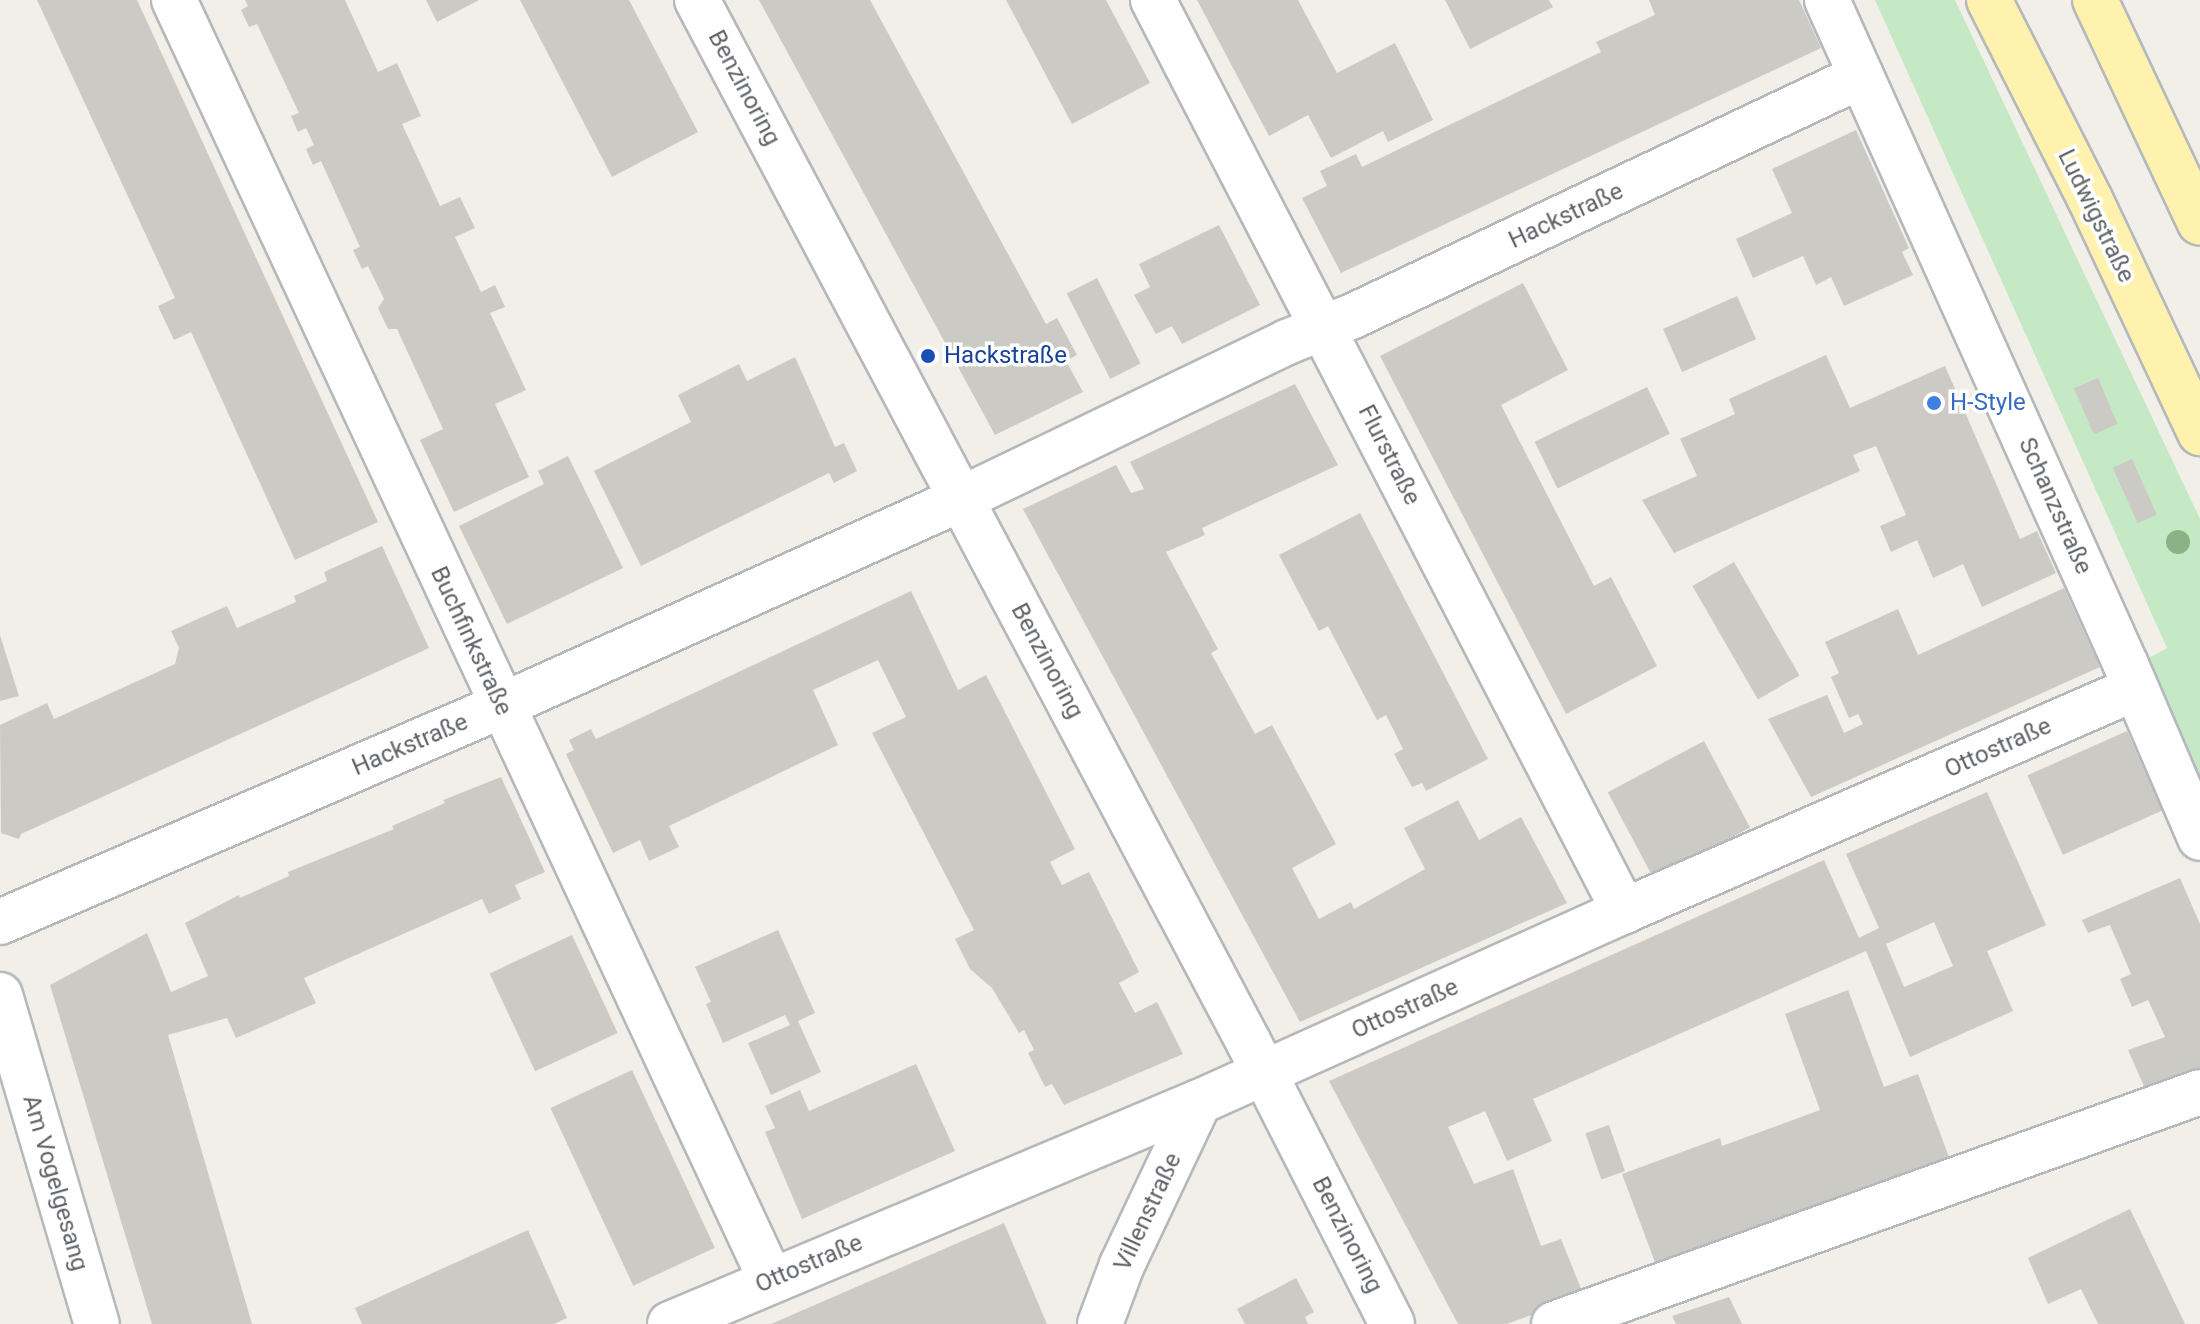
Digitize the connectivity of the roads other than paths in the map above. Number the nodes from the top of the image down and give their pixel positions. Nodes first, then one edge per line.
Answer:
1 (174, 0) edge
2 (697, 0) edge
3 (1153, 0) edge
4 (1827, 0) edge
5 (1989, 0) edge
6 (2095, 0) edge
7 (1861, 76) junction
8 (2200, 223) edge
9 (1324, 329) junction
10 (2200, 433) edge
11 (961, 499) junction
12 (2136, 688) junction
13 (501, 706) junction
14 (2200, 838) edge
15 (1624, 911) junction
16 (0, 922) edge
17 (0, 995) edge
18 (1264, 1072) junction
19 (2200, 1092) edge
20 (1199, 1102) junction
21 (771, 1280) junction
22 (97, 1324) edge
23 (670, 1324) edge
24 (1100, 1324) edge
25 (1392, 1324) edge
26 (1554, 1324) edge

1 - 13 street, Buchfinkstraße
2 - 11 street, Benzinoring
3 - 9 street, Flurstraße
4 - 7 street, Schanzstraße
5 - 10 main road, Ludwigstraße
6 - 8 main road
7 - 9 street, Hackstraße
7 - 12 street, Schanzstraße
9 - 11 street, Hackstraße
9 - 15 street, Flurstraße
11 - 13 street, Hackstraße
11 - 18 street, Benzinoring
12 - 14 street, Schanzstraße
12 - 15 street, Ottostraße
13 - 16 street, Hackstraße
13 - 21 street, Buchfinkstraße
15 - 18 street, Ottostraße
17 - 22 street, Am Vogelgesang
18 - 20 street, Ottostraße
18 - 25 street, Benzinoring
19 - 26 street
20 - 21 street, Ottostraße
20 - 24 street, Villenstraße
21 - 23 street, Ottostraße

